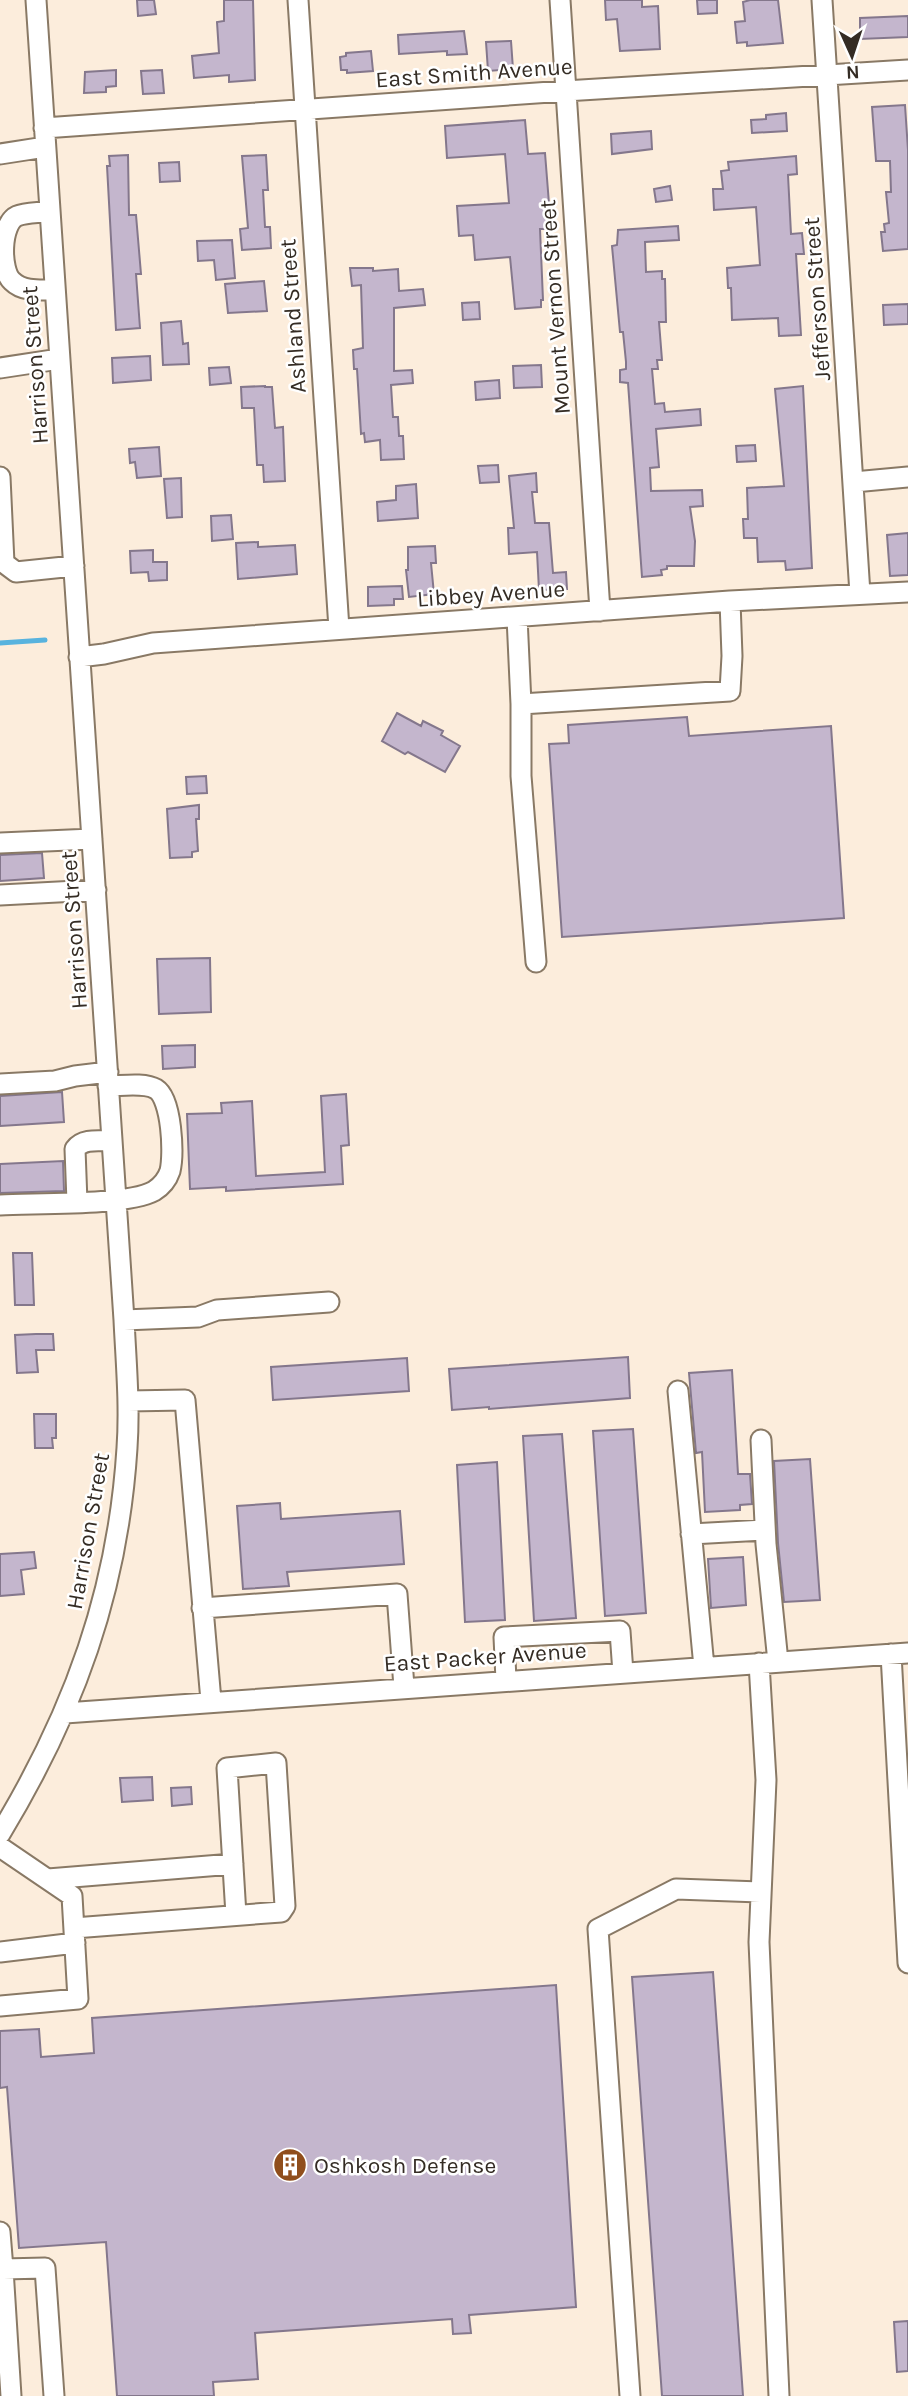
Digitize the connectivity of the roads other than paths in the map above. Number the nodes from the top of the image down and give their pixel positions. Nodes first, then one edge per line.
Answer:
1 (36, 0) edge
2 (298, 0) edge
3 (560, 0) edge
4 (822, 0) edge
5 (908, 70) edge
6 (827, 75) junction
7 (565, 91) junction
8 (304, 109) junction
9 (45, 137) junction
10 (0, 154) edge
11 (50, 211) junction
12 (55, 290) junction
13 (60, 359) junction
14 (0, 368) edge
15 (0, 477) edge
16 (908, 477) edge
17 (854, 482) junction
18 (74, 566) junction
19 (908, 593) edge
20 (860, 594) junction
21 (730, 601) junction
22 (600, 611) junction
23 (517, 617) junction
24 (339, 629) junction
25 (79, 657) junction
26 (520, 704) junction
27 (92, 839) junction
28 (0, 843) edge
29 (96, 890) junction
30 (0, 895) edge
31 (536, 962) dead end
32 (108, 1079) junction
33 (0, 1084) edge
34 (112, 1141) junction
35 (116, 1200) junction
36 (77, 1202) junction
37 (0, 1205) edge
38 (329, 1302) dead end
39 (124, 1320) junction
40 (678, 1391) dead end
41 (128, 1401) junction
42 (761, 1440) dead end
43 (765, 1530) junction
44 (691, 1534) junction
45 (202, 1608) junction
46 (899, 1653) edge
47 (768, 1663) junction
48 (704, 1667) junction
49 (623, 1672) junction
50 (506, 1680) junction
51 (404, 1687) junction
52 (211, 1701) junction
53 (65, 1713) junction
54 (0, 1834) edge
55 (0, 1847) edge
56 (233, 1864) junction
57 (48, 1879) junction
58 (760, 1892) junction
59 (236, 1915) junction
60 (74, 1935) junction
61 (0, 1952) edge
62 (908, 1964) edge
63 (0, 2006) edge
64 (0, 2232) edge
65 (3, 2269) junction
66 (10, 2396) edge
67 (54, 2396) edge
68 (630, 2396) edge
69 (779, 2396) edge

1 - 9 street, Harrison Street
2 - 8 street, Ashland Street
3 - 7 street, Mount Vernon Street
4 - 6 street, Jefferson Street
5 - 6 street, East Smith Avenue
6 - 7 street, East Smith Avenue
6 - 17 street, Jefferson Street
7 - 8 street, East Smith Avenue
7 - 22 street, Mount Vernon Street
8 - 9 street, East Smith Avenue
8 - 24 street, Ashland Street
9 - 10 street, East Smith Avenue
9 - 11 street, Harrison Street
11 - 12 street, Harrison Street
11 - 12 street
12 - 13 street, Harrison Street
13 - 14 street
13 - 18 street, Harrison Street
15 - 18 street
16 - 17 street
17 - 20 street, Jefferson Street
18 - 25 street, Harrison Street
19 - 20 street, Libbey Avenue
20 - 21 street, Libbey Avenue
21 - 22 street, Libbey Avenue
21 - 26 street
22 - 23 street, Libbey Avenue
23 - 24 street, Libbey Avenue
23 - 26 street
24 - 25 street, Libbey Avenue
25 - 27 street, Harrison Street
26 - 31 street
27 - 28 street
27 - 29 street, Harrison Street
29 - 30 street
29 - 32 street, Harrison Street
32 - 33 street
32 - 34 street, Harrison Street
32 - 35 street
34 - 35 street, Harrison Street
34 - 36 street
35 - 36 street
35 - 39 street, Harrison Street
36 - 37 street
38 - 39 street
39 - 41 street, Harrison Street
40 - 44 street
41 - 45 street
41 - 53 street, Harrison Street
42 - 43 street
43 - 44 street
43 - 47 street
44 - 48 street
45 - 51 street
45 - 52 street
46 - 47 street, East Packer Avenue
46 - 62 street
47 - 48 street, East Packer Avenue
47 - 58 street
48 - 49 street, East Packer Avenue
49 - 50 street, East Packer Avenue
49 - 50 street
50 - 51 street, East Packer Avenue
51 - 52 street, East Packer Avenue
52 - 53 street, East Packer Avenue
53 - 54 street, Harrison Street
55 - 57 street
56 - 57 street
56 - 59 street
56 - 59 street
57 - 60 street
58 - 68 street
58 - 69 street
59 - 60 street
60 - 61 street
60 - 63 street
64 - 65 street
65 - 66 street
65 - 67 street

